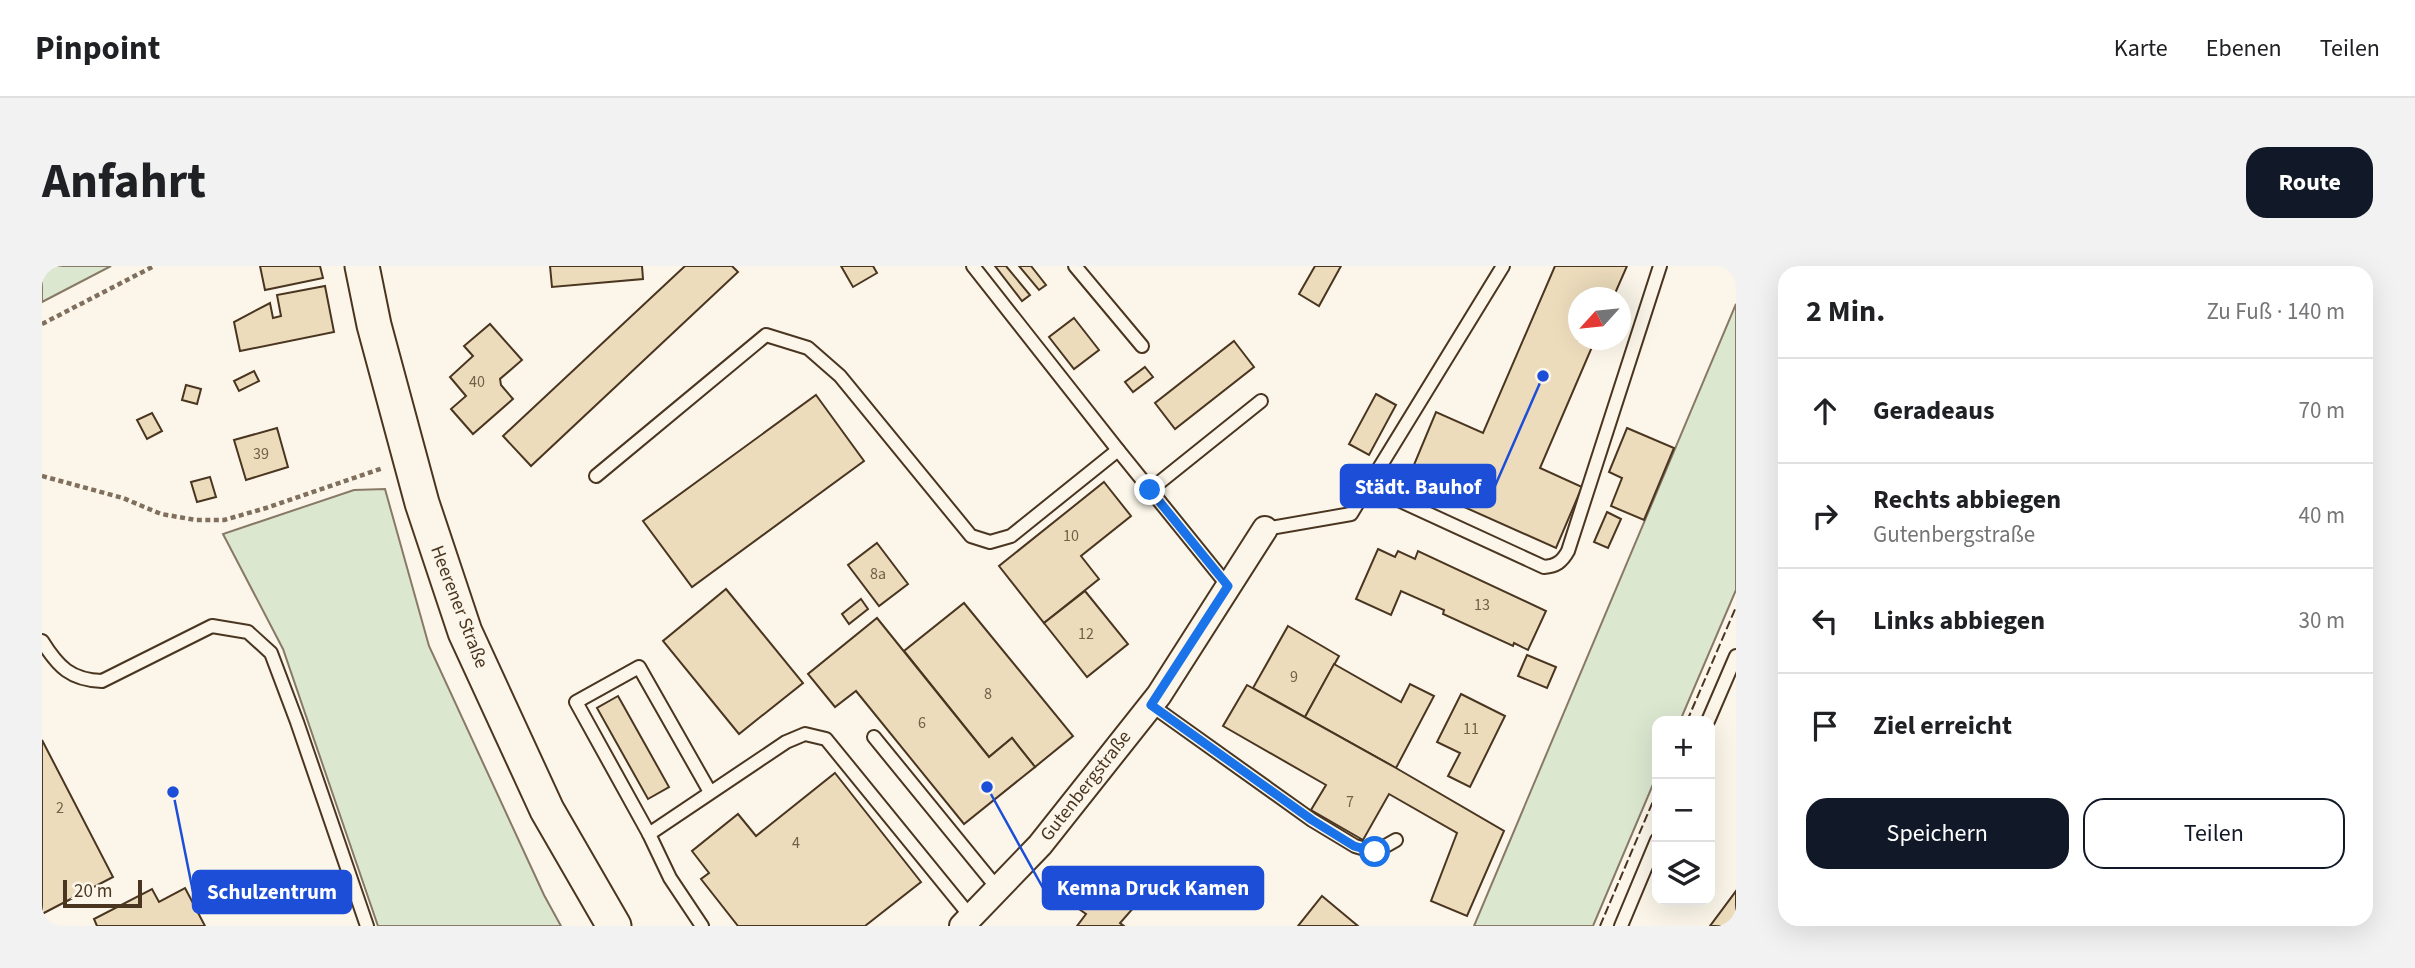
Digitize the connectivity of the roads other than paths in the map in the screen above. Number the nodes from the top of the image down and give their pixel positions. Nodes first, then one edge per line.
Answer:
1 (362, 266) edge
2 (973, 266) edge
3 (1075, 266) edge
4 (1503, 266) edge
5 (1660, 266) edge
6 (1142, 346) dead end
7 (1261, 401) dead end
8 (1118, 450) junction
9 (596, 476) dead end
10 (1368, 486) junction
11 (1150, 490) junction
12 (1265, 529) joint
13 (1228, 586) junction
14 (42, 641) edge
15 (1736, 656) edge
16 (1151, 705) junction
17 (1710, 716) edge
18 (874, 737) dead end
19 (710, 792) junction
20 (649, 834) junction
21 (1396, 841) dead end
22 (1656, 842) edge
23 (998, 889) junction
24 (966, 921) edge
25 (367, 926) edge
26 (614, 926) edge
27 (702, 926) edge
28 (1621, 926) edge

1 - 26 main road, Heerener Straße
2 - 8 lane
3 - 6 lane
4 - 10 lane
5 - 10 lane
7 - 11 lane
8 - 9 lane
8 - 11 lane
10 - 12 lane
11 - 13 lane
12 - 13 street, Gutenbergstraße
13 - 16 street, Gutenbergstraße
14 - 25 lane
15 - 17 lane
16 - 21 lane
16 - 23 street, Gutenbergstraße
18 - 23 lane
19 - 20 lane
19 - 20 lane
19 - 24 lane
20 - 27 lane
22 - 28 lane
23 - 24 street, Gutenbergstraße

